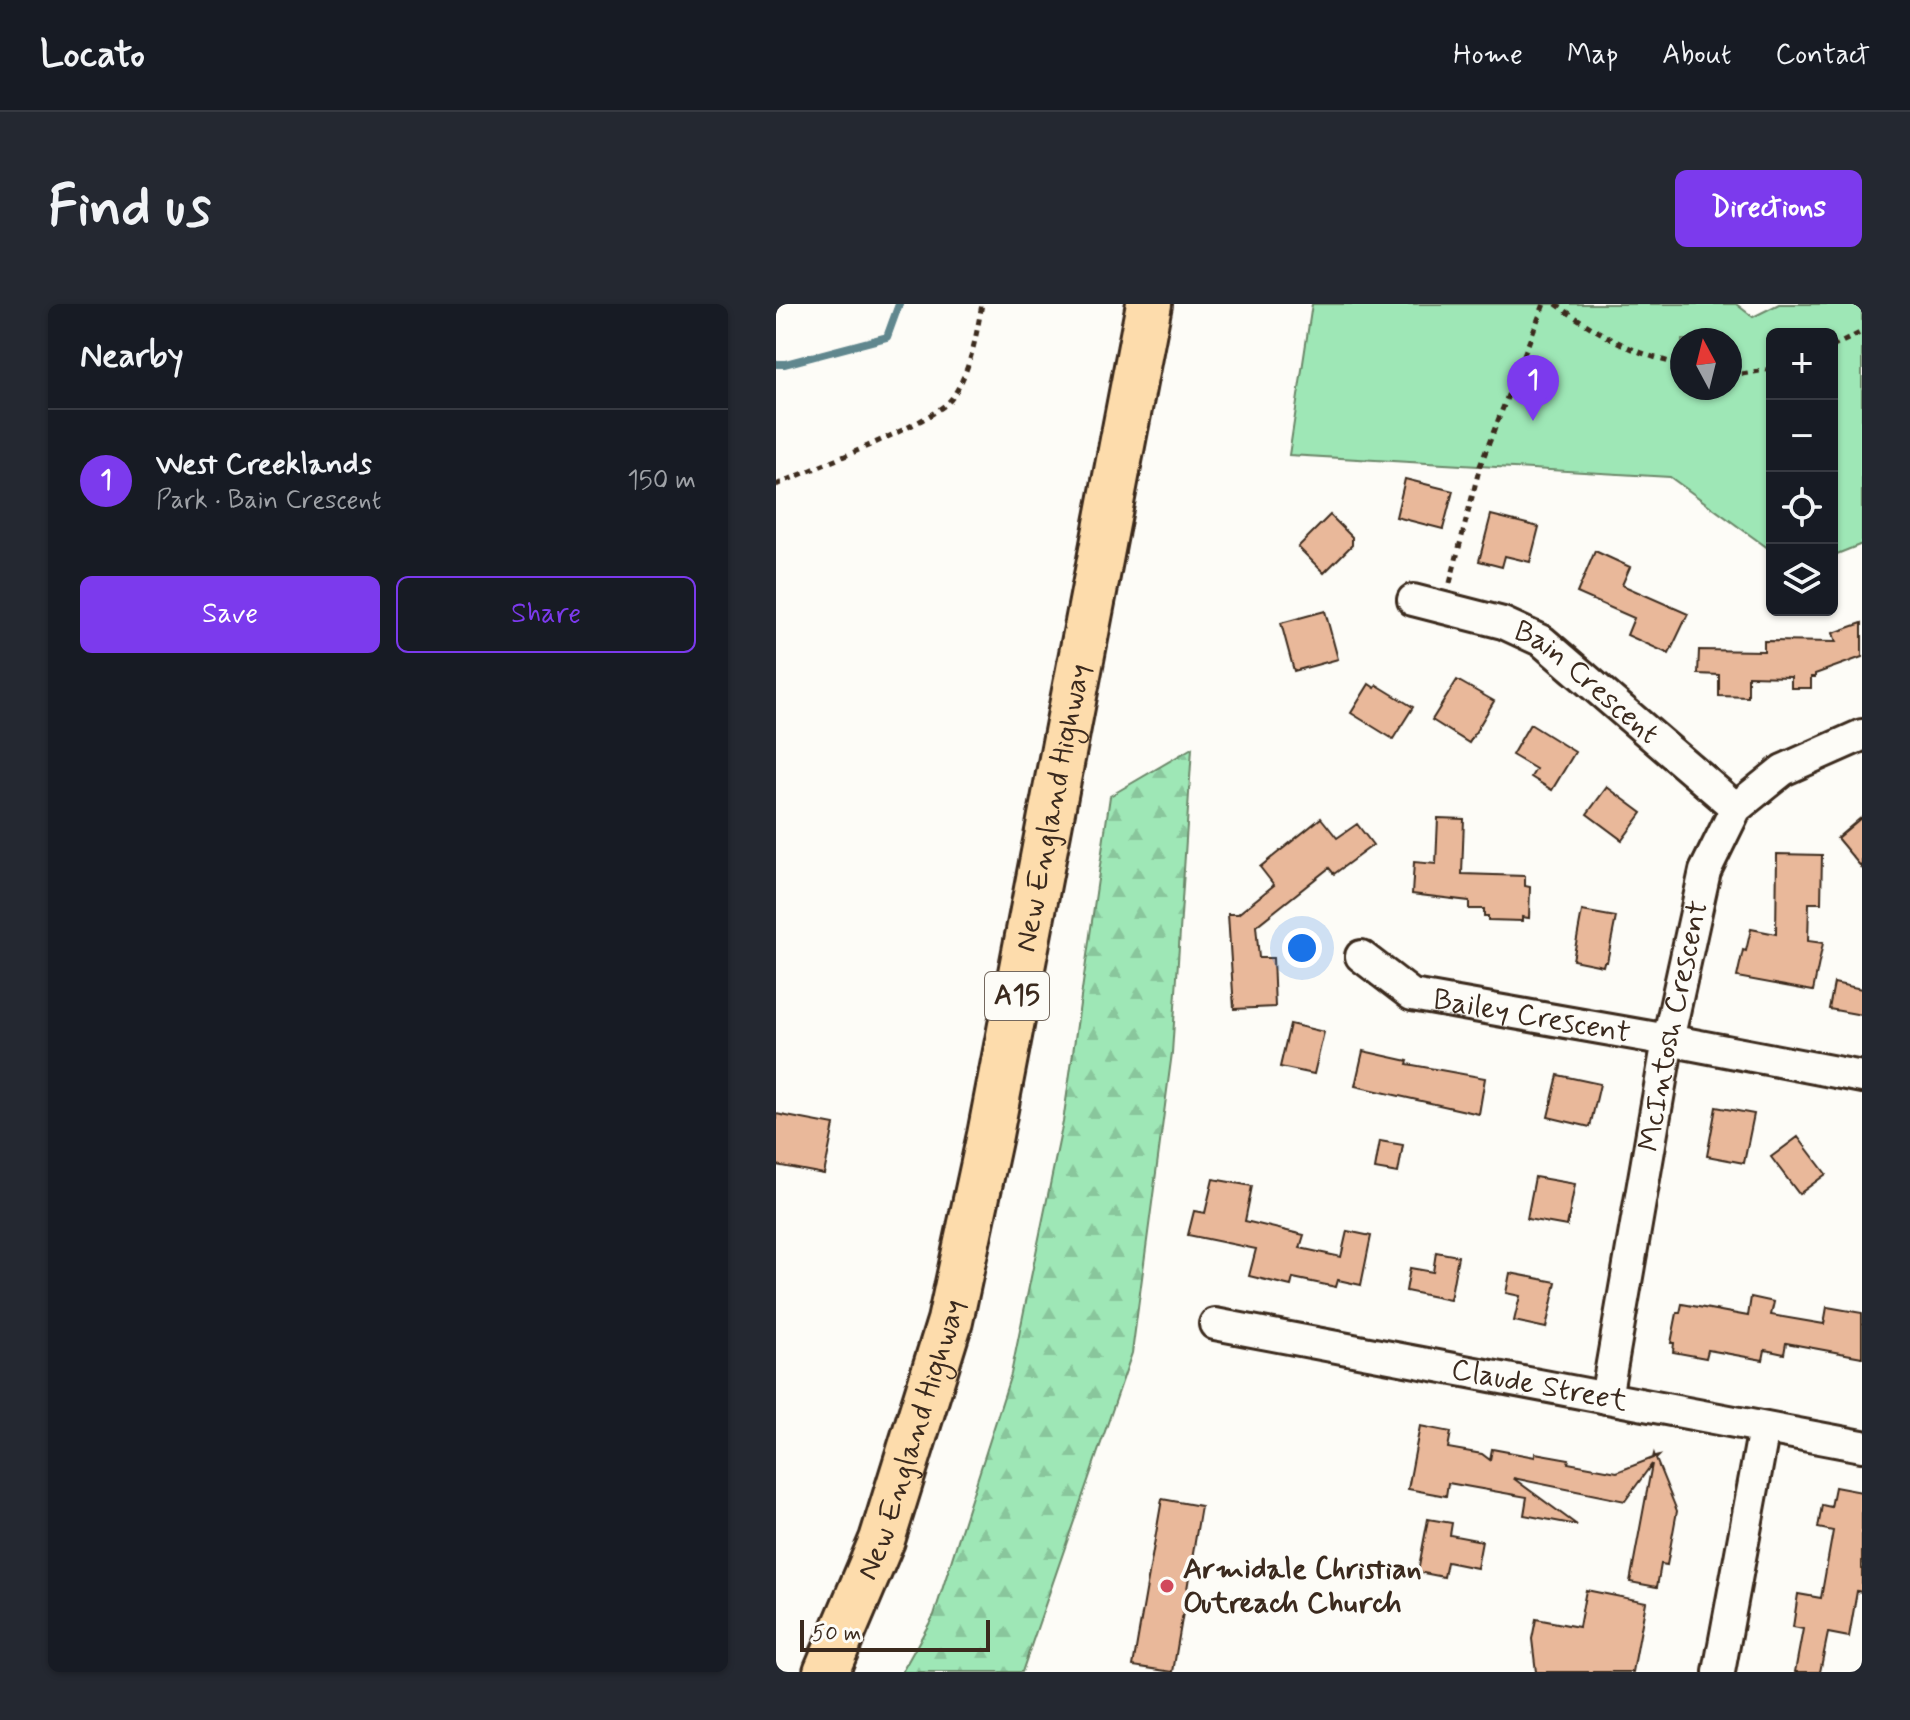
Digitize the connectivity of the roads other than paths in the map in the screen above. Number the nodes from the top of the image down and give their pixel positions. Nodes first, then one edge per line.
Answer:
1 (1149, 304) edge
2 (1413, 600) dead end
3 (1862, 735) edge
4 (1736, 808) junction
5 (1361, 956) dead end
6 (1668, 1040) junction
7 (1862, 1077) edge
8 (1215, 1324) dead end
9 (1606, 1398) junction
10 (1764, 1428) junction
11 (1862, 1446) edge
12 (826, 1672) edge
13 (1719, 1672) edge

1 - 12 highway, New England Highway / A15
2 - 4 street, Bain Crescent
3 - 4 street, McIntosh Crescent
4 - 6 street, McIntosh Crescent
5 - 6 street, Bailey Crescent
6 - 7 street, Bailey Crescent
6 - 9 street, McIntosh Crescent
8 - 9 street, Claude Street
9 - 10 street, Claude Street
10 - 11 street, Claude Street
10 - 13 street

